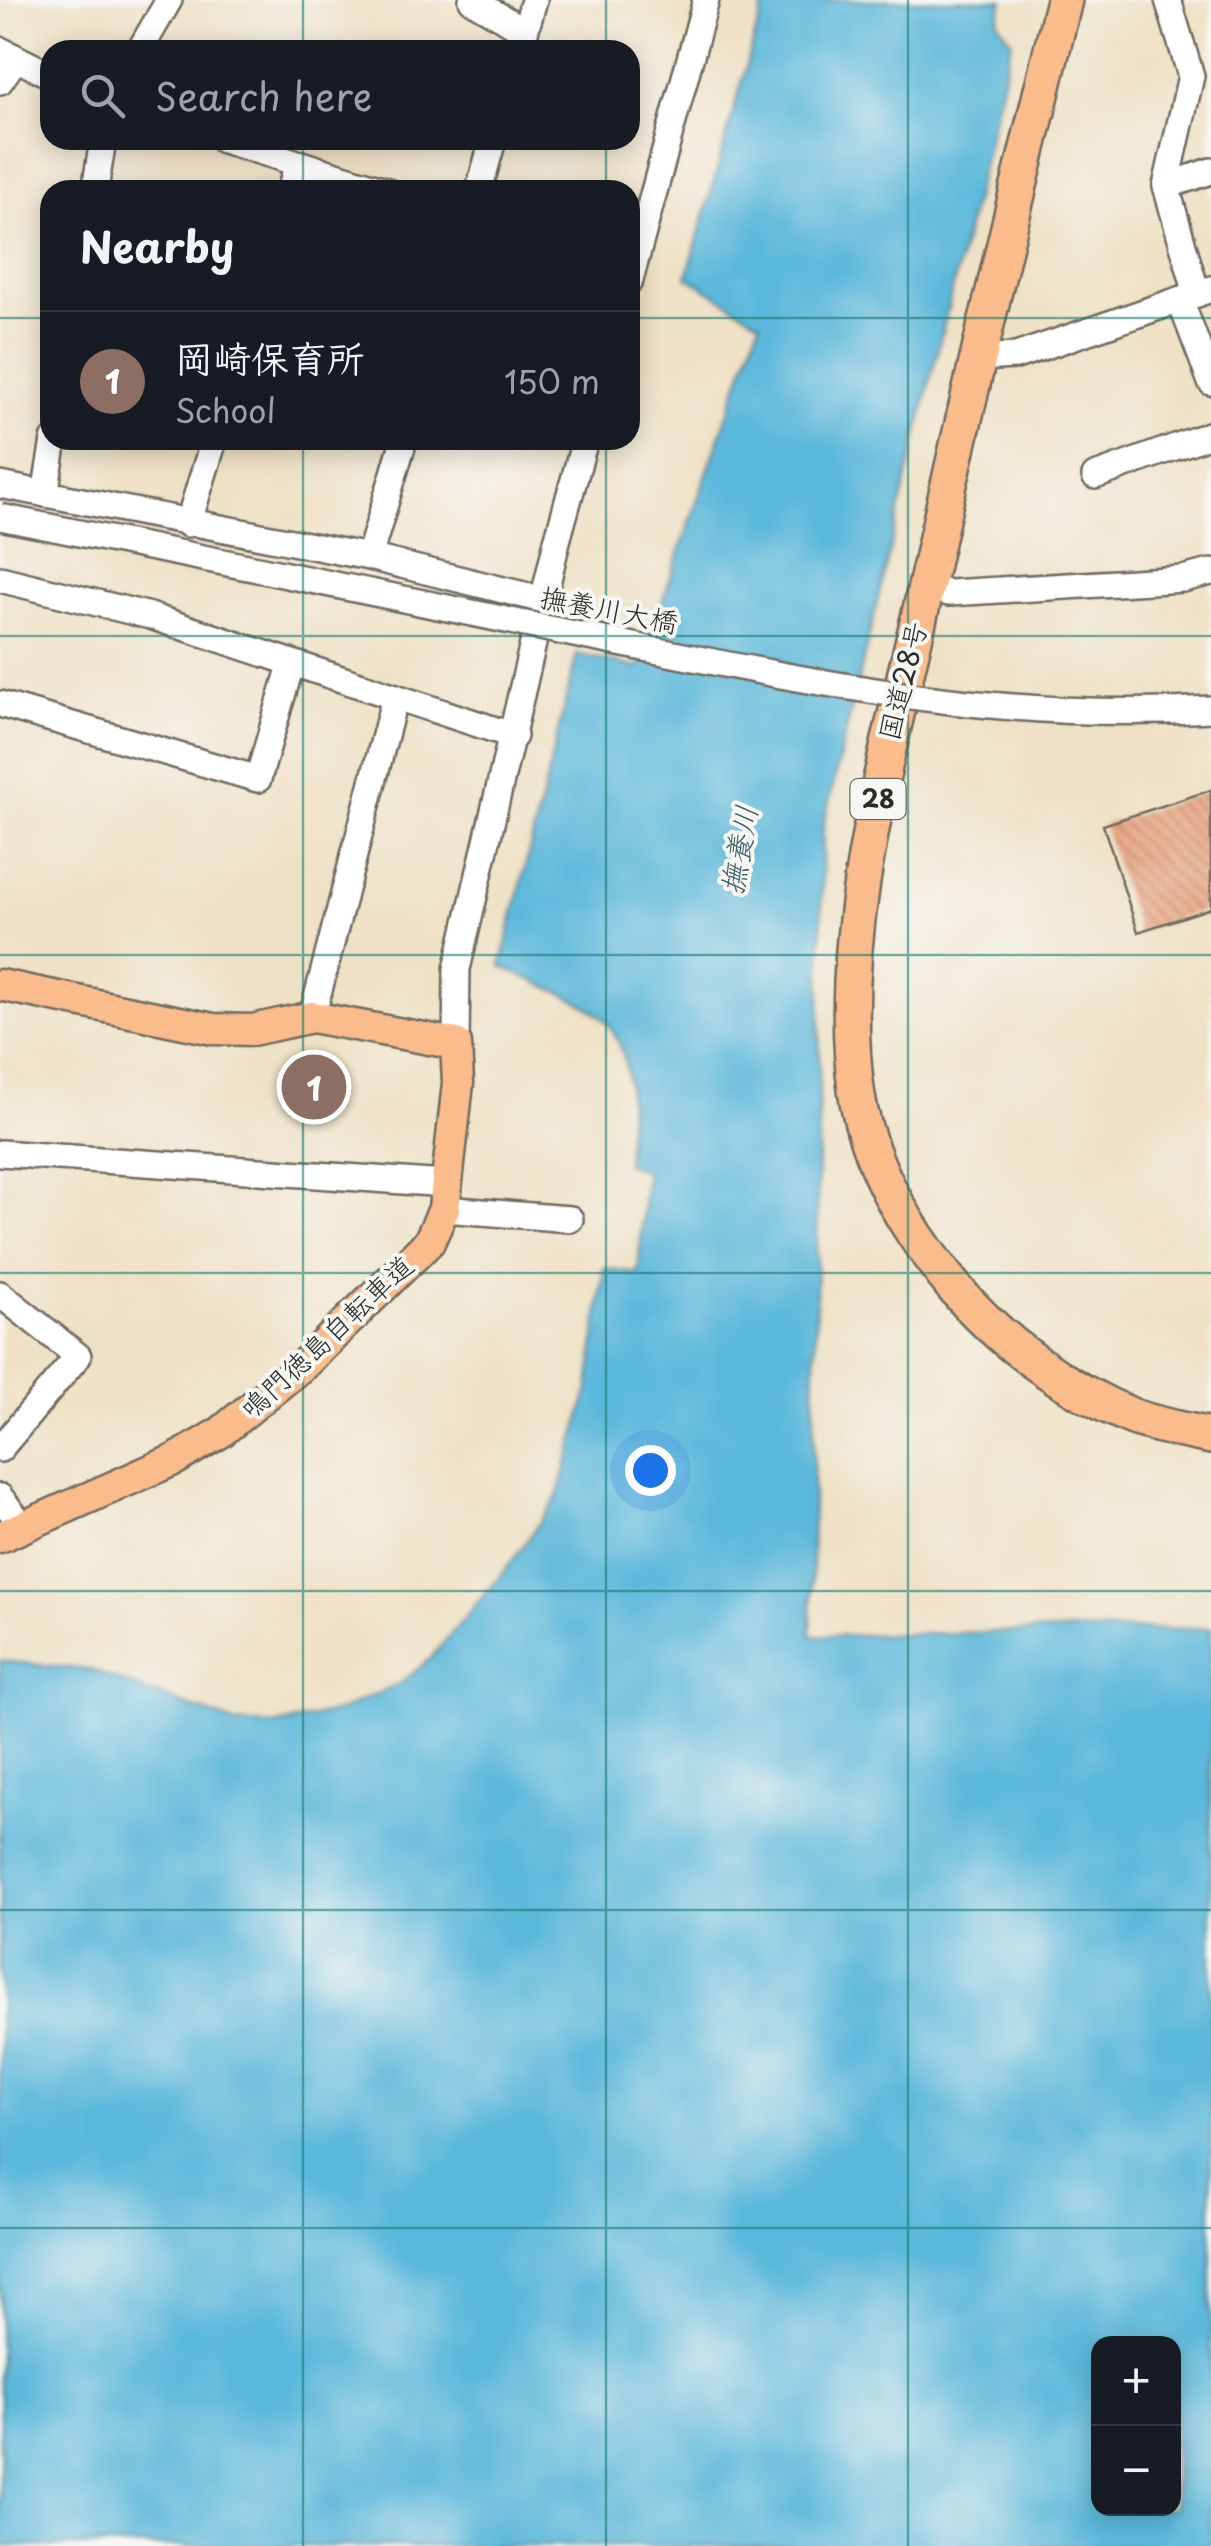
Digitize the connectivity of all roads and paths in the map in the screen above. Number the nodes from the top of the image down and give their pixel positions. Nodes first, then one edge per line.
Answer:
1 (169, 0) edge
2 (472, 0) edge
3 (534, 0) edge
4 (706, 0) edge
5 (1064, 0) edge
6 (1168, 0) edge
7 (146, 40) edge
8 (521, 40) edge
9 (522, 40) edge
10 (8, 54) edge
11 (40, 69) edge
12 (1201, 72) edge
13 (0, 81) edge
14 (101, 150) edge
15 (254, 150) edge
16 (491, 150) edge
17 (298, 164) junction
18 (1211, 171) edge
19 (97, 180) edge
20 (293, 180) edge
21 (351, 180) edge
22 (482, 180) edge
23 (1166, 186) junction
24 (640, 239) edge
25 (1196, 294) edge
26 (977, 358) junction
27 (1211, 382) edge
28 (1211, 434) edge
29 (52, 450) edge
30 (211, 450) edge
31 (401, 450) edge
32 (582, 450) edge
33 (1096, 476) dead end
34 (0, 484) edge
35 (45, 494) junction
36 (0, 517) edge
37 (188, 524) junction
38 (369, 557) junction
39 (1211, 572) edge
40 (0, 579) edge
41 (926, 588) junction
42 (544, 600) junction
43 (291, 665) junction
44 (395, 698) junction
45 (0, 704) edge
46 (1211, 709) edge
47 (514, 736) junction
48 (0, 985) edge
49 (312, 1017) junction
50 (456, 1044) junction
51 (0, 1153) edge
52 (445, 1196) junction
53 (570, 1219) dead end
54 (0, 1294) edge
55 (1211, 1436) edge
56 (0, 1448) edge
57 (0, 1496) edge
58 (12, 1532) edge

1 - 7 street
2 - 8 street
3 - 9 street
4 - 24 street
5 - 26 highway, 国道28号 / 28
6 - 12 street
10 - 11 street
10 - 13 street
12 - 23 street
14 - 19 street
15 - 17 street
16 - 22 street
17 - 20 street
17 - 21 street
18 - 23 street
23 - 25 street
25 - 26 street
25 - 27 street
26 - 41 highway, 国道28号 / 28
28 - 33 street
29 - 35 street
30 - 37 street
31 - 38 street
32 - 42 street
34 - 35 street
35 - 37 street
36 - 46 street, 撫養川大橋, bridge
37 - 38 street
38 - 42 street
39 - 41 street
40 - 43 street
41 - 55 highway, 国道28号 / 28
42 - 47 street
43 - 44 street
43 - 45 street
44 - 47 street
44 - 49 street
47 - 50 street
48 - 49 main road
49 - 50 main road
50 - 52 main road, 鳴門徳島自転車道
51 - 52 street
52 - 53 street
52 - 58 main road, 鳴門徳島自転車道
54 - 56 street
57 - 58 street

